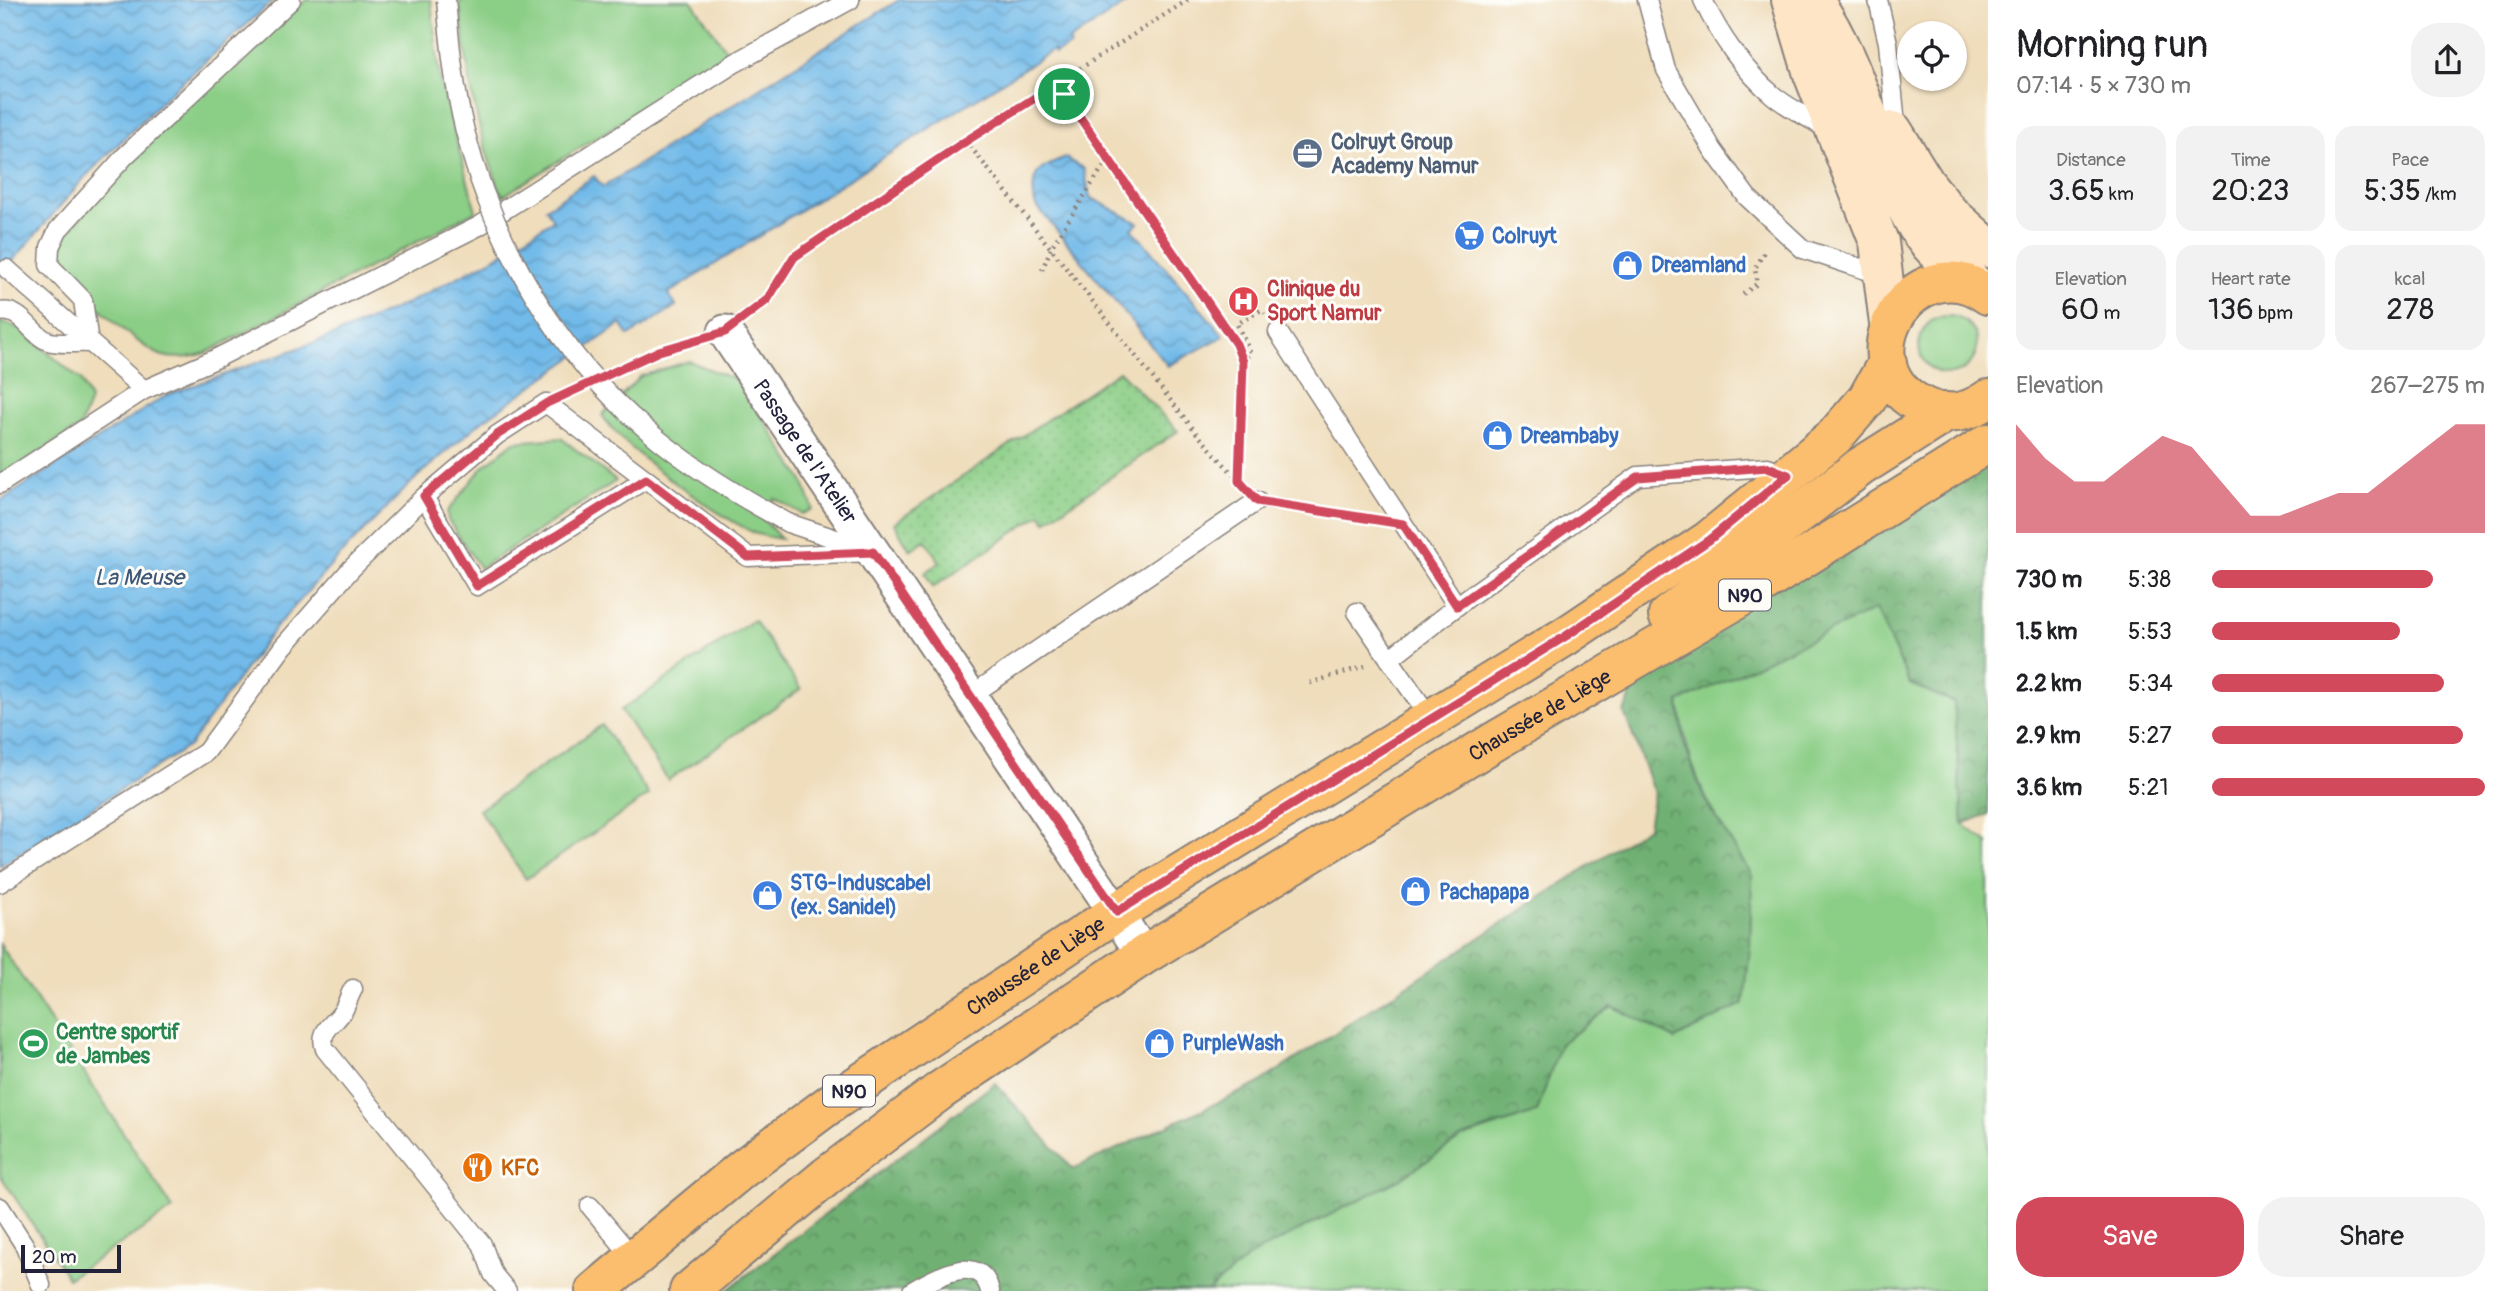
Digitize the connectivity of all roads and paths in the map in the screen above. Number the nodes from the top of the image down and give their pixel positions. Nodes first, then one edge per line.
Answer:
1 (292, 0) edge
2 (446, 0) edge
3 (849, 0) edge
4 (1188, 0) edge
5 (1647, 0) edge
6 (1703, 0) edge
7 (1791, 0) edge
8 (1813, 0) edge
9 (1878, 0) edge
10 (1057, 84) junction
11 (1860, 96) junction
12 (1836, 134) junction
13 (1897, 135) junction
14 (966, 141) junction
15 (1110, 156) junction
16 (1781, 228) junction
17 (1052, 246) junction
18 (1988, 247) edge
19 (7, 269) dead end
20 (1042, 270) dead end
21 (1884, 276) junction
22 (1985, 293) edge
23 (1743, 294) dead end
24 (0, 312) edge
25 (1237, 324) dead end
26 (1889, 324) junction
27 (725, 332) junction
28 (1278, 332) dead end
29 (89, 342) junction
30 (1243, 362) junction
31 (1887, 363) junction
32 (609, 374) dead end
33 (144, 390) junction
34 (1988, 399) edge
35 (1947, 412) junction
36 (1988, 443) edge
37 (1788, 475) junction
38 (646, 479) junction
39 (1239, 481) junction
40 (0, 484) edge
41 (424, 496) junction
42 (1257, 501) junction
43 (1403, 524) junction
44 (873, 552) junction
45 (1457, 606) junction
46 (1357, 612) dead end
47 (1389, 659) junction
48 (1310, 683) dead end
49 (970, 696) junction
50 (1430, 719) junction
51 (1497, 740) junction
52 (0, 883) edge
53 (1117, 912) junction
54 (1144, 955) junction
55 (353, 989) dead end
56 (590, 1206) dead end
57 (0, 1207) edge
58 (634, 1259) junction
59 (41, 1285) dead end
60 (507, 1291) edge
61 (595, 1291) edge
62 (689, 1291) edge
63 (912, 1291) edge
64 (990, 1291) edge

1 - 29 lane
2 - 44 lane, bridge
3 - 33 lane
4 - 10 path
5 - 16 lane
6 - 12 lane
7 - 12 main road
8 - 11 main road
9 - 13 lane
10 - 14 path
10 - 15 path
11 - 13 main road
11 - 22 main road
12 - 21 main road
13 - 18 main road
14 - 17 path
14 - 27 path
15 - 17 path
15 - 30 path
16 - 21 lane
16 - 23 path
17 - 20 path
17 - 39 path
19 - 29 lane
21 - 26 main road
22 - 26 main road
24 - 29 lane
25 - 30 path
26 - 31 main road, N90
27 - 32 path
27 - 44 street, Passage de l'Atelier
28 - 43 lane
29 - 33 lane
30 - 39 path
31 - 35 main road
31 - 37 main road, Chaussée de Liège / N90
33 - 40 lane
34 - 35 main road, N90
35 - 51 main road, N90
36 - 51 main road, Chaussée de Liège / N90
37 - 45 lane
37 - 50 main road, Chaussée de Liège / N90
38 - 41 lane
38 - 41 lane
38 - 44 lane
39 - 42 path
41 - 52 lane
42 - 43 path
42 - 49 lane
43 - 45 lane
44 - 49 street, Passage de l'Atelier
45 - 47 lane
46 - 47 lane
47 - 48 path
47 - 50 lane
49 - 53 street, Passage de l'Atelier
50 - 53 main road, Chaussée de Liège / N90
51 - 54 main road, Chaussée de Liège / N90
53 - 54 street, Passage de l'Atelier
53 - 58 main road, Chaussée de Liège / N90
54 - 62 main road, Chaussée de Liège / N90
55 - 60 lane
56 - 58 lane
57 - 59 lane
58 - 61 main road, Chaussée de Liège / N90
63 - 64 lane

